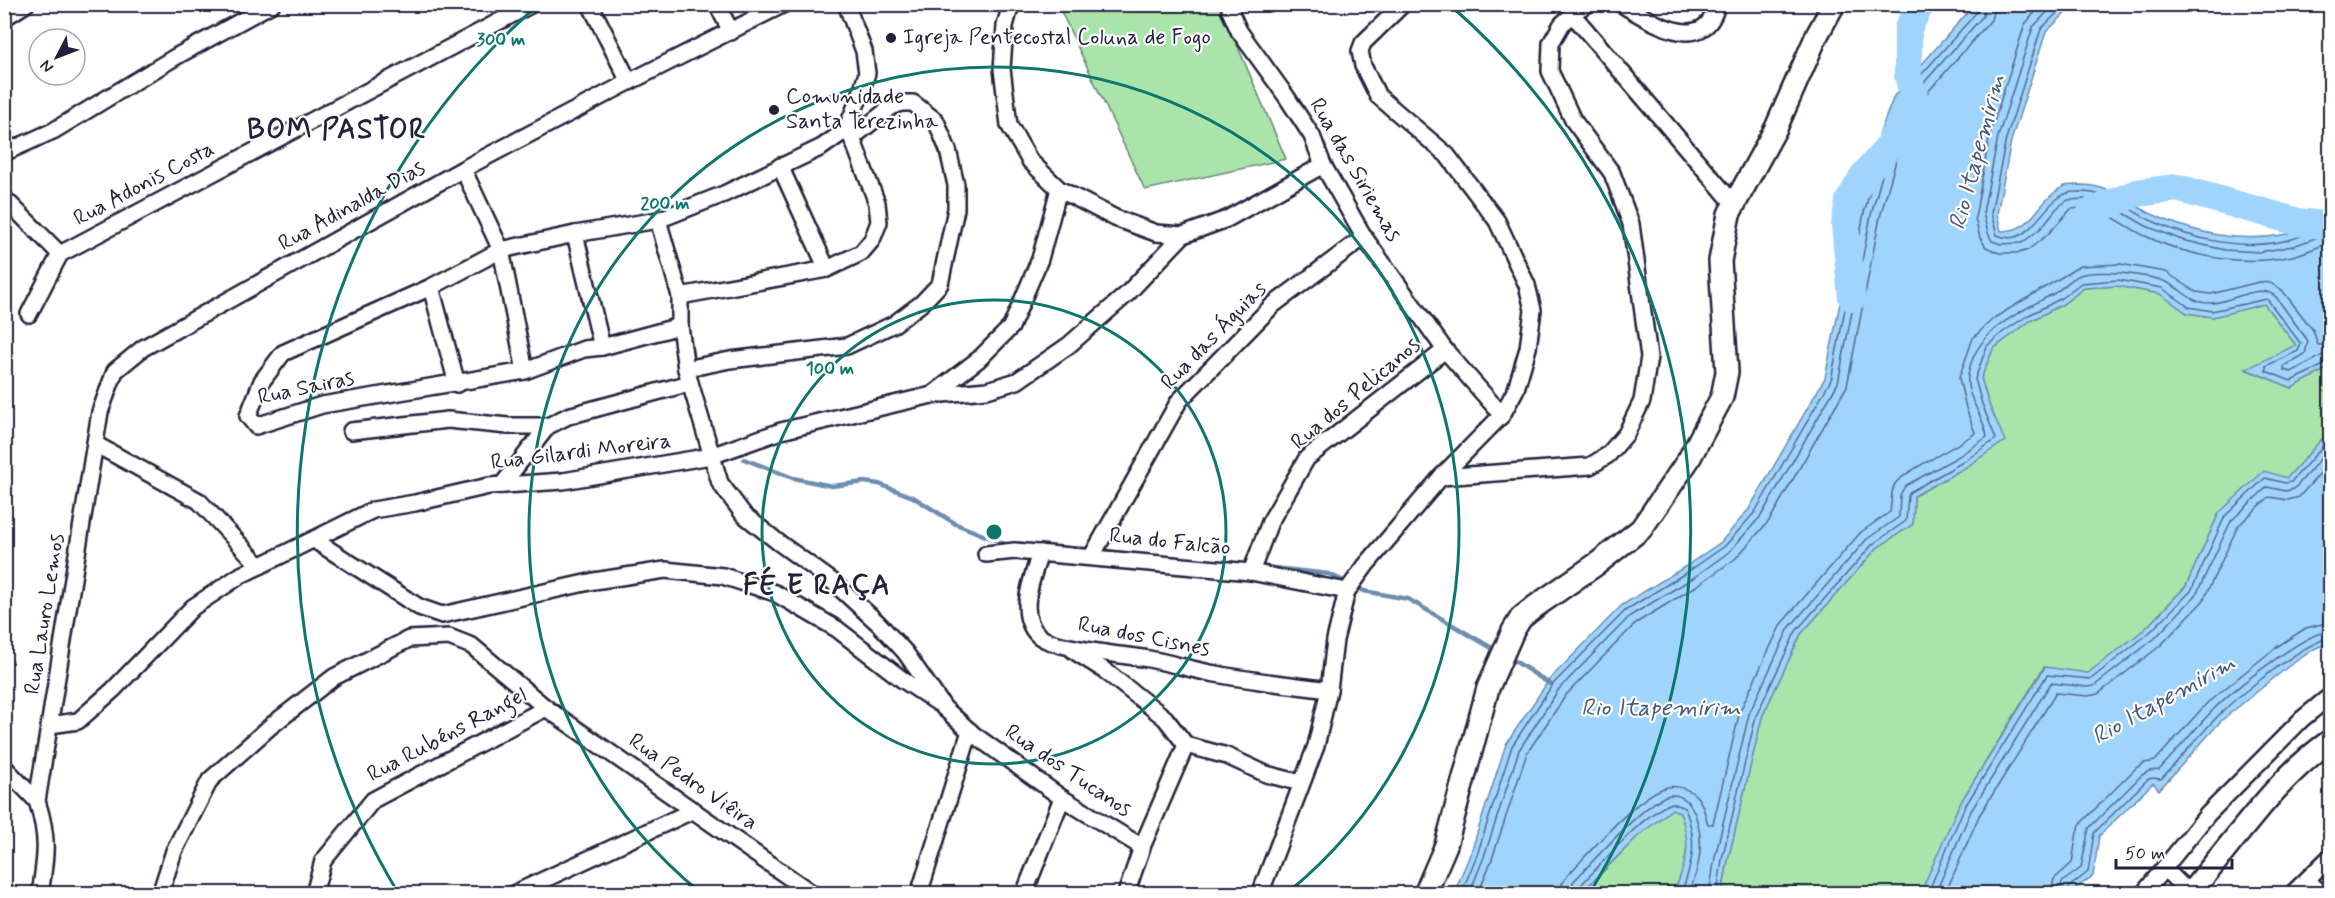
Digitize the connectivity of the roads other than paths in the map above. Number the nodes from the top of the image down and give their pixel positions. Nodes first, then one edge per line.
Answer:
1 (26, 4) edge
2 (272, 4) edge
3 (532, 4) edge
4 (590, 4) edge
5 (717, 4) edge
6 (784, 4) edge
7 (846, 4) edge
8 (1011, 4) edge
9 (1403, 4) edge
10 (1588, 4) edge
11 (1621, 4) edge
12 (1717, 4) edge
13 (1834, 4) edge
14 (1232, 8) edge
15 (1573, 15) junction
16 (4, 18) edge
17 (731, 32) junction
18 (629, 82) junction
19 (849, 134) junction
20 (4, 153) edge
21 (1323, 165) junction
22 (780, 166) junction
23 (463, 170) junction
24 (1059, 189) junction
25 (4, 198) edge
26 (1734, 204) junction
27 (658, 220) junction
28 (575, 234) junction
29 (1183, 235) junction
30 (1364, 237) junction
31 (501, 250) junction
32 (60, 254) junction
33 (827, 269) junction
34 (430, 287) junction
35 (680, 296) junction
36 (29, 314) dead end
37 (680, 326) junction
38 (602, 346) junction
39 (1446, 350) junction
40 (525, 371) junction
41 (688, 376) junction
42 (457, 384) junction
43 (932, 395) junction
44 (100, 412) joint
45 (1502, 415) junction
46 (548, 426) junction
47 (351, 431) dead end
48 (95, 444) junction
49 (711, 456) junction
50 (1441, 477) junction
51 (502, 485) junction
52 (314, 540) junction
53 (1040, 553) junction
54 (986, 554) dead end
55 (1092, 556) junction
56 (260, 566) junction
57 (1251, 572) junction
58 (1347, 591) junction
59 (1066, 646) junction
60 (1329, 690) junction
61 (2331, 696) edge
62 (546, 708) junction
63 (944, 708) junction
64 (50, 725) junction
65 (970, 731) junction
66 (2331, 741) edge
67 (1186, 745) junction
68 (4, 766) edge
69 (1302, 783) junction
70 (1062, 798) junction
71 (38, 801) junction
72 (694, 810) junction
73 (1142, 847) junction
74 (2331, 857) edge
75 (2164, 868) junction
76 (2307, 881) junction
77 (796, 888) edge
78 (2188, 893) edge
79 (40, 894) edge
80 (160, 894) edge
81 (314, 894) edge
82 (513, 894) edge
83 (813, 894) edge
84 (919, 894) edge
85 (1024, 894) edge
86 (1126, 894) edge
87 (1260, 894) edge
88 (1425, 894) edge
89 (2143, 894) edge
90 (2292, 894) edge
91 (2322, 894) edge

1 - 16 street
2 - 20 street
3 - 32 street, Rua Adonis Costa
4 - 18 street
5 - 17 street
6 - 17 street, Rua Adinalda Dias
7 - 19 street
8 - 24 street
9 - 45 street
10 - 15 street
11 - 12 street
13 - 26 street
14 - 21 street, Rua das Siriemas
15 - 26 street
15 - 50 street
17 - 18 street, Rua Adinalda Dias
18 - 23 street, Rua Adinalda Dias
19 - 22 street, Rua Sairas
19 - 33 street
19 - 41 street, Rua Sairas
21 - 29 street
21 - 30 street, Rua das Siriemas
22 - 27 street, Rua Sairas
22 - 33 street
23 - 31 street
23 - 44 street, Rua Adinalda Dias
24 - 29 street
24 - 43 street, Rua Gilardi Moreira
25 - 32 street
26 - 88 street
27 - 28 street, Rua Sairas
27 - 35 street
28 - 31 street, Rua Sairas
28 - 38 street
29 - 43 street
30 - 39 street, Rua das Siriemas
30 - 55 street, Rua das Águias
31 - 34 street, Rua Sairas
31 - 40 street
32 - 36 street, Rua Adonis Costa
33 - 35 street
34 - 42 street
34 - 42 street, Rua Sairas
35 - 37 street
37 - 38 street, Rua Sairas
37 - 41 street
38 - 40 street, Rua Sairas
39 - 45 street, Rua das Siriemas
39 - 57 street, Rua dos Pelicanos
40 - 42 street, Rua Sairas
41 - 46 street, Rua Sairas
41 - 49 street
43 - 49 street, Rua Gilardi Moreira
44 - 48 street, Rua Lauro Lemos
45 - 50 street
46 - 47 street
46 - 51 street
48 - 56 street
48 - 64 street, Rua Lauro Lemos
49 - 51 street, Rua Gilardi Moreira
49 - 63 street
50 - 58 street
51 - 52 street, Rua Gilardi Moreira
52 - 56 street, Rua Gilardi Moreira
52 - 63 street
53 - 54 street, Rua do Falcão
53 - 55 street, Rua do Falcão
53 - 59 street, Rua dos Cisnes
55 - 57 street, Rua do Falcão
56 - 64 street, Rua Gilardi Moreira
57 - 58 street, Rua do Falcão
58 - 60 street
59 - 60 street, Rua dos Cisnes
59 - 67 street
60 - 69 street
61 - 75 street
62 - 72 street, Rua Pedro Viêira
62 - 80 street, Rua Pedro Viêira
62 - 81 street, Rua Rubéns Rangel
63 - 65 street, Rua dos Tucanos
64 - 71 street, Rua Lauro Lemos
65 - 70 street, Rua dos Tucanos
65 - 84 street
66 - 78 street
67 - 69 street
67 - 73 street
68 - 71 street
69 - 87 street
70 - 73 street, Rua dos Tucanos
70 - 85 street
71 - 79 street, Rua Lauro Lemos
72 - 77 street, Rua Pedro Viêira
72 - 82 street
73 - 86 street
74 - 76 street
75 - 78 street
75 - 89 street
76 - 90 street
76 - 91 street
77 - 83 street, Rua Pedro Viêira

